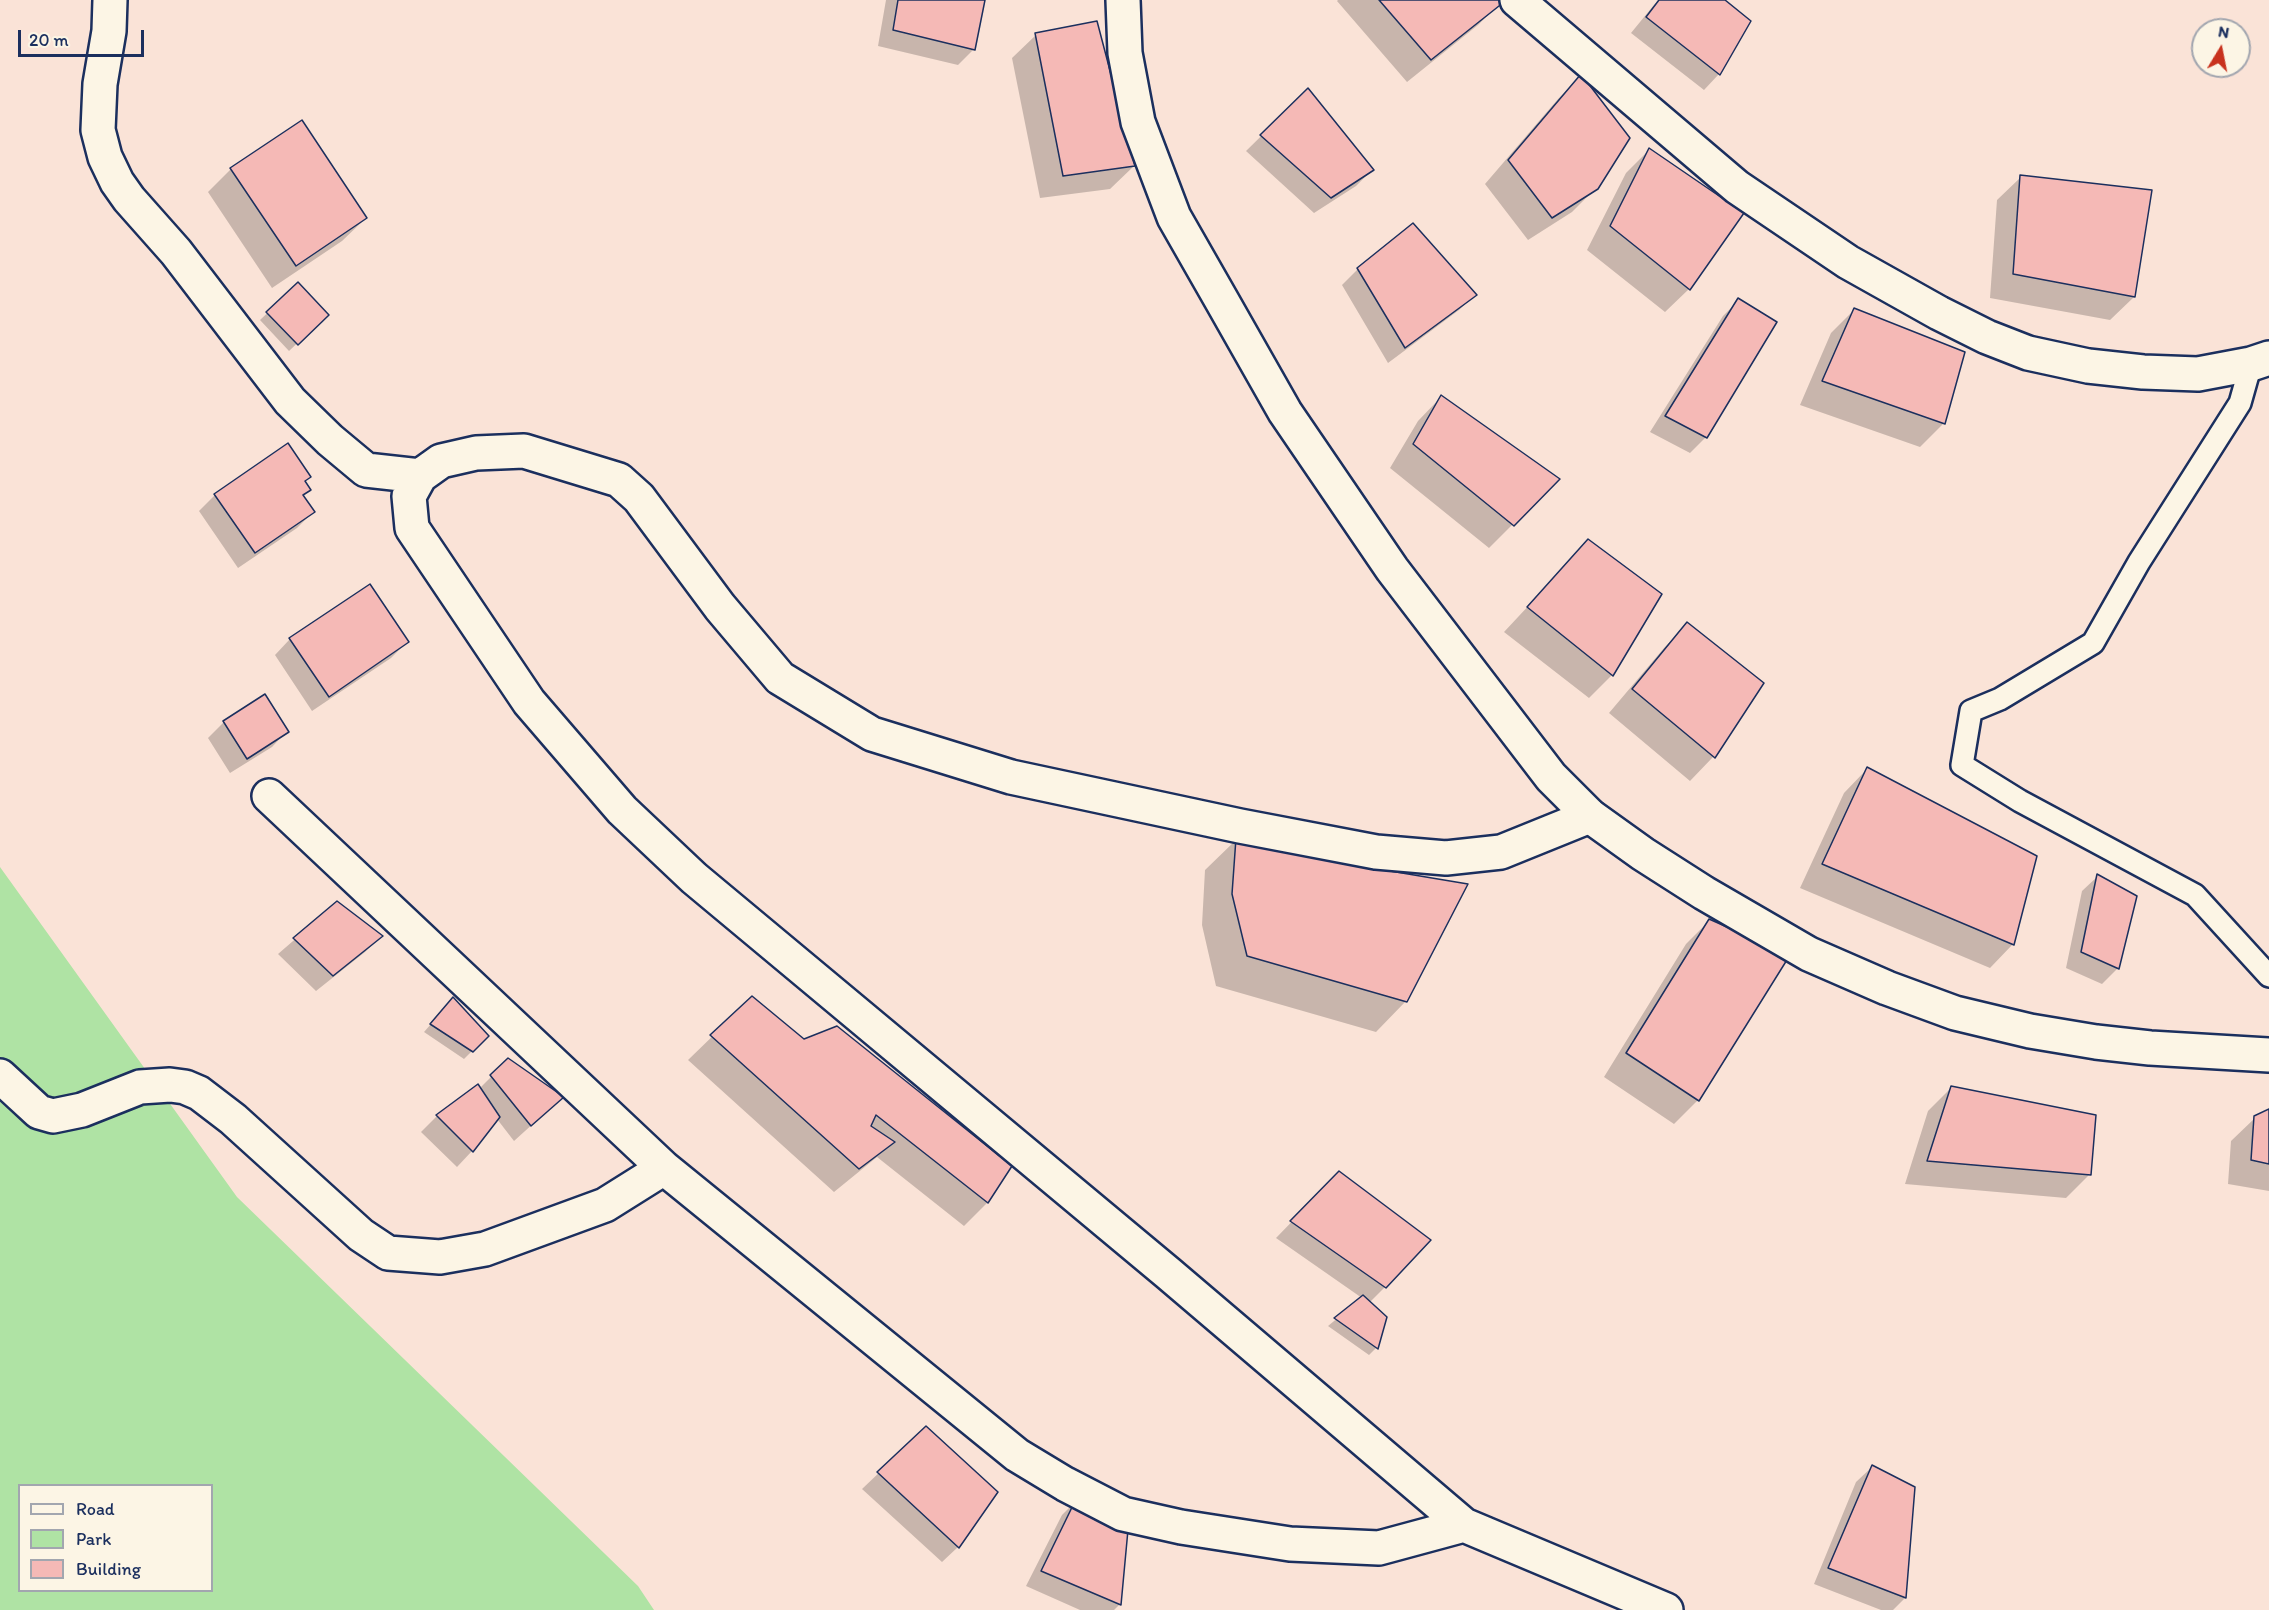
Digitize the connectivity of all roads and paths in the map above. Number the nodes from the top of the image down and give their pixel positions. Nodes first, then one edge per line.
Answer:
1 (110, 0) edge
2 (1123, 0) edge
3 (1517, 0) edge
4 (2260, 361) edge
5 (420, 476) junction
6 (269, 796) dead end
7 (1590, 816) junction
8 (2269, 976) edge
9 (2269, 1055) edge
10 (0, 1076) edge
11 (664, 1168) junction
12 (1464, 1525) junction
13 (1666, 1610) edge

1 - 5 street
2 - 7 street
3 - 4 street
4 - 8 lane
5 - 7 street
5 - 12 street
6 - 11 street
7 - 9 street
10 - 11 street
11 - 12 street
12 - 13 street

